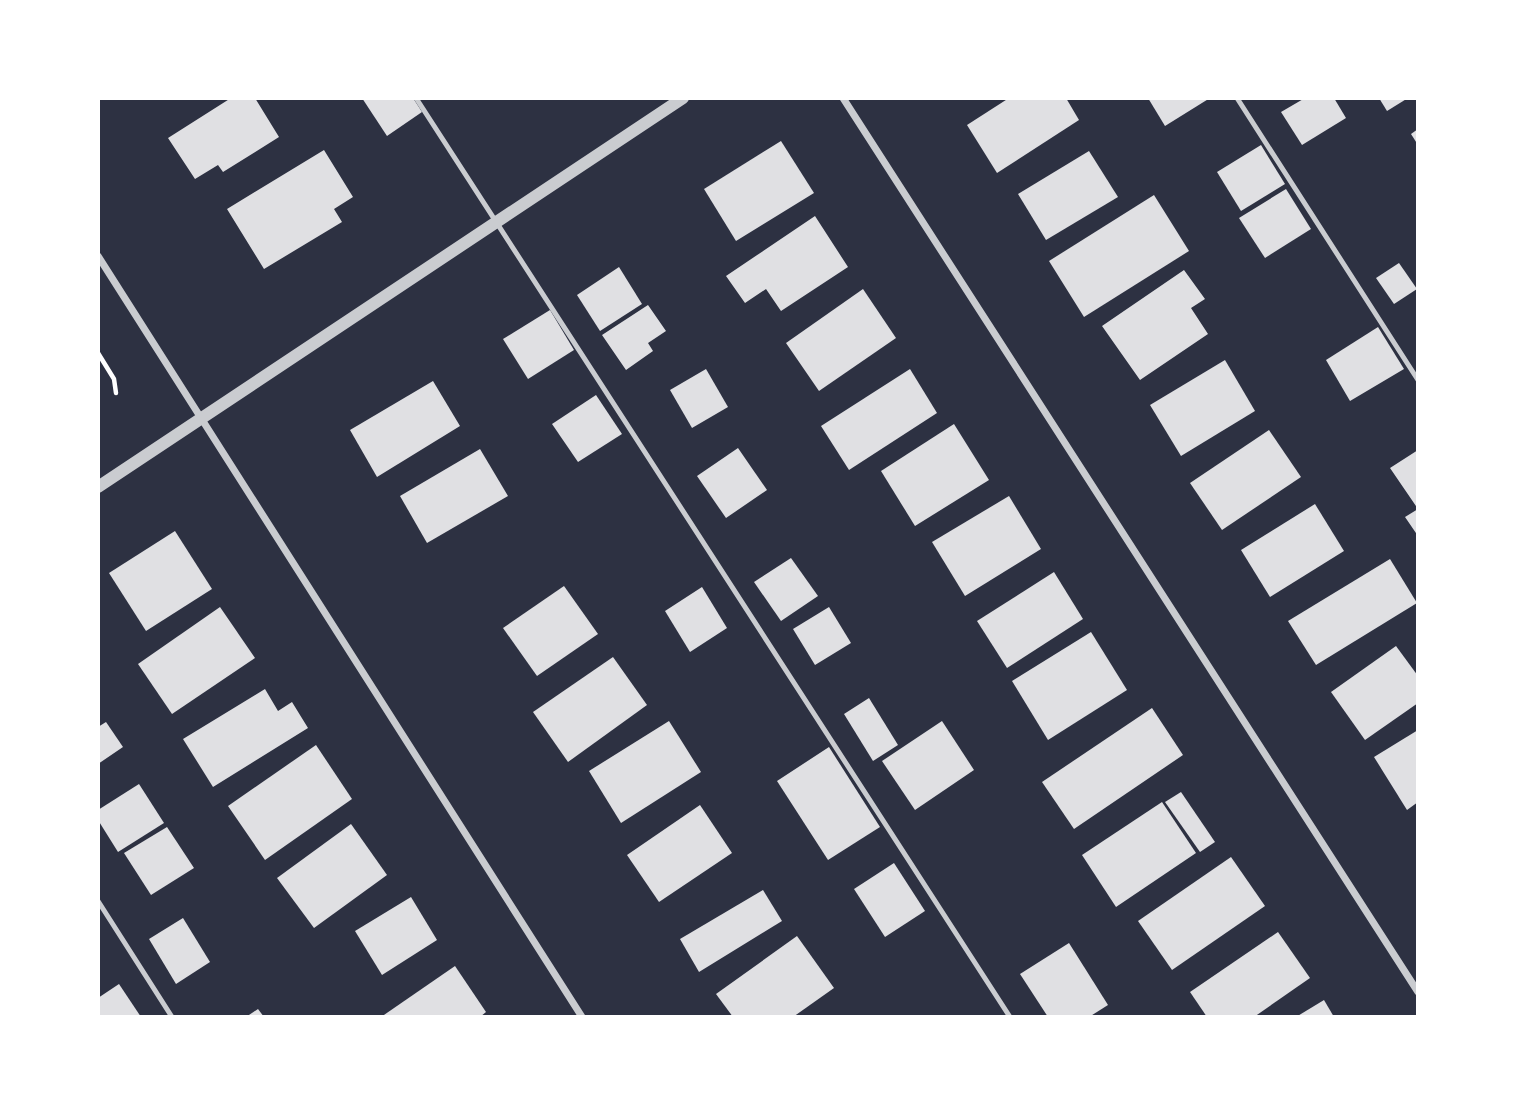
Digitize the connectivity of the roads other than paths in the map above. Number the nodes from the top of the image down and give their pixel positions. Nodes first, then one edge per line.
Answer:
1 (416, 98) edge
2 (683, 98) edge
3 (843, 98) edge
4 (1237, 98) edge
5 (495, 222) junction
6 (98, 256) edge
7 (1418, 380) edge
8 (202, 418) junction
9 (98, 487) edge
10 (98, 901) edge
11 (1418, 992) edge
12 (172, 1017) edge
13 (582, 1017) edge
14 (1010, 1017) edge

1 - 5 lane
2 - 5 street
3 - 11 street
4 - 7 lane
5 - 8 street
5 - 14 lane
6 - 8 street
8 - 9 street
8 - 13 street
10 - 12 lane

